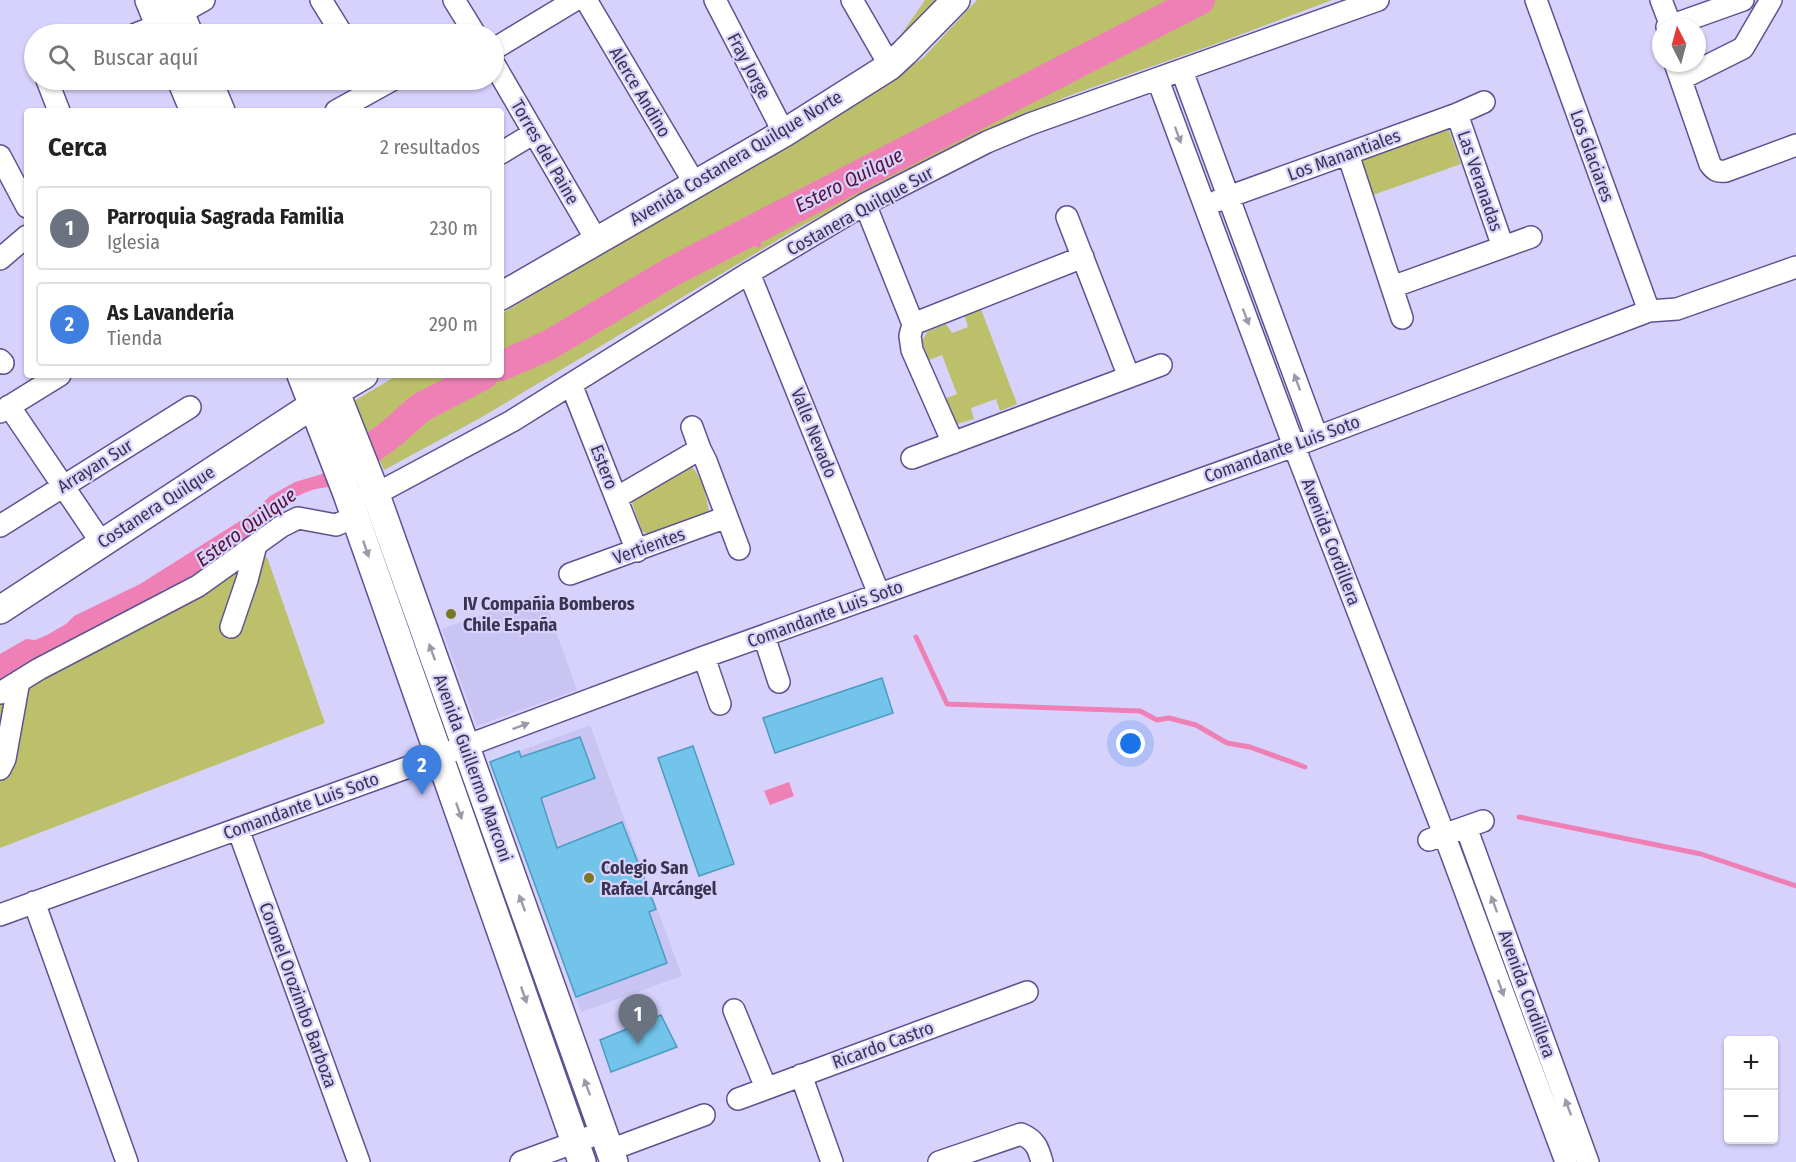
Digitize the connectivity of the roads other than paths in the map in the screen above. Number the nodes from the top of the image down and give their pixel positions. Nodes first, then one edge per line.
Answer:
1 (204, 0) edge
2 (321, 0) edge
3 (454, 0) edge
4 (575, 0) edge
5 (586, 0) edge
6 (715, 0) edge
7 (852, 0) edge
8 (956, 0) edge
9 (1378, 0) edge
10 (1536, 0) edge
11 (1661, 0) edge
12 (1743, 0) edge
13 (1771, 0) edge
14 (1667, 18) edge
15 (1692, 18) edge
16 (165, 20) edge
17 (336, 24) edge
18 (467, 24) edge
19 (504, 43) edge
20 (1706, 61) edge
21 (890, 66) junction
22 (1182, 71) junction
23 (1678, 72) edge
24 (1158, 80) junction
25 (504, 81) edge
26 (51, 90) edge
27 (185, 90) edge
28 (212, 90) edge
29 (368, 90) edge
30 (1484, 102) dead end
31 (58, 108) edge
32 (193, 108) edge
33 (220, 108) edge
34 (341, 108) edge
35 (1457, 114) junction
36 (534, 133) junction
37 (784, 133) junction
38 (1795, 142) edge
39 (504, 151) edge
40 (1348, 154) junction
41 (0, 156) edge
42 (695, 184) junction
43 (1228, 197) junction
44 (24, 201) edge
45 (865, 204) junction
46 (1204, 206) junction
47 (1067, 217) dead end
48 (1531, 237) dead end
49 (597, 241) junction
50 (24, 244) edge
51 (1503, 247) junction
52 (1083, 257) junction
53 (0, 259) edge
54 (1796, 267) edge
55 (749, 273) junction
56 (1392, 287) junction
57 (504, 294) edge
58 (1649, 311) junction
59 (1402, 318) dead end
60 (913, 324) junction
61 (1161, 365) dead end
62 (1129, 377) junction
63 (55, 378) edge
64 (306, 378) edge
65 (357, 378) edge
66 (572, 384) junction
67 (325, 391) edge
68 (190, 407) dead end
69 (4, 409) edge
70 (692, 427) dead end
71 (1317, 437) junction
72 (953, 443) junction
73 (1294, 446) junction
74 (700, 449) junction
75 (912, 458) dead end
76 (64, 485) junction
77 (374, 488) junction
78 (616, 498) junction
79 (351, 505) junction
80 (727, 517) junction
81 (0, 526) edge
82 (101, 542) junction
83 (256, 545) junction
84 (739, 549) dead end
85 (637, 551) junction
86 (570, 574) dead end
87 (879, 594) junction
88 (0, 610) edge
89 (421, 620) junction
90 (231, 627) dead end
91 (395, 630) junction
92 (764, 636) junction
93 (704, 657) junction
94 (20, 681) junction
95 (779, 682) dead end
96 (0, 693) edge
97 (720, 704) dead end
98 (466, 746) junction
99 (440, 756) junction
100 (0, 769) edge
101 (238, 829) junction
102 (1437, 837) junction
103 (34, 902) junction
104 (0, 915) edge
105 (1027, 992) dead end
106 (734, 1010) dead end
107 (801, 1075) junction
108 (766, 1088) junction
109 (738, 1099) dead end
110 (704, 1115) dead end
111 (609, 1148) edge
112 (579, 1153) edge
113 (963, 1158) edge
114 (127, 1162) edge
115 (358, 1162) edge
116 (521, 1162) edge
117 (832, 1162) edge
118 (939, 1162) edge
119 (1042, 1162) edge
120 (1566, 1162) edge
121 (1588, 1162) edge

1 - 16 street
2 - 17 street
3 - 18 street
4 - 19 street
5 - 42 street, Alerce Andino
6 - 37 street, Fray Jorge
7 - 21 street
8 - 21 main road, Avenida Costanera Quilque Norte
9 - 22 street, Costanera Quilque Sur
10 - 58 street, Los Glaciares
11 - 14 street
12 - 15 street
13 - 20 street
21 - 37 main road, Avenida Costanera Quilque Norte
22 - 24 street, Costanera Quilque Sur
22 - 43 street
23 - 38 street
24 - 45 street, Costanera Quilque Sur
24 -> 46 street, Avenida Cordillera
25 - 36 street, Torres del Paine
26 - 31 street
27 - 32 main road
28 - 33 main road
29 - 34 street
30 - 35 street, Los Manantiales
35 - 40 street, Los Manantiales
35 - 51 street, Las Veranadas
36 - 39 street
36 - 49 street, Torres del Paine
37 - 42 main road, Avenida Costanera Quilque Norte
40 - 43 street, Los Manantiales
40 - 56 street
41 - 44 street
42 - 49 main road, Avenida Costanera Quilque Norte
43 - 46 street, Los Manantiales
71 -> 43 street
45 - 55 street, Costanera Quilque Sur
45 - 60 street
46 -> 73 street, Avenida Cordillera
47 - 52 street
48 - 51 street, Las Veranadas
49 - 57 main road, Avenida Costanera Quilque Norte
50 - 53 street
51 - 56 street, Las Veranadas
52 - 60 street
52 - 62 street
54 - 58 street
55 - 66 street, Costanera Quilque Sur
55 - 87 street, Valle Nevado
56 - 59 street
58 - 71 street, Comandante Luis Soto
60 - 72 street
61 - 62 street
62 - 72 street
63 - 69 street
64 - 67 main road, Avenida Guillermo Marconi
65 - 67 main road
66 - 77 street, Costanera Quilque Sur
66 - 78 street, Estero
67 - 77 main road, Avenida Guillermo Marconi
67 - 79 main road, Avenida Guillermo Marconi
67 - 82 main road, Costanera Quilque
68 - 76 street, Arrayan Sur
69 - 76 street
70 - 74 street
71 - 73 street, Comandante Luis Soto
72 - 75 street
73 - 87 street, Comandante Luis Soto
73 - 102 street, Avenida Cordillera
74 - 78 street
74 - 80 street
76 - 81 street, Arrayan Sur
76 - 82 street
77 - 89 main road, Avenida Guillermo Marconi
78 - 85 street, Estero
79 - 83 street
79 -> 91 main road, Avenida Guillermo Marconi
80 - 84 street
80 - 85 street, Vertientes
82 - 88 main road, Costanera Quilque
83 - 90 street
83 - 94 street
85 - 86 street, Vertientes
87 - 92 street, Comandante Luis Soto
89 - 91 main road
98 -> 89 main road, Avenida Guillermo Marconi
91 - 99 main road, Avenida Guillermo Marconi
92 - 93 street, Comandante Luis Soto
92 - 95 street
93 - 97 street
98 -> 93 street, Comandante Luis Soto
94 - 96 street
94 - 100 street
98 - 99 street, Comandante Luis Soto
111 -> 98 main road, Avenida Guillermo Marconi
99 - 101 street, Comandante Luis Soto
99 -> 112 main road, Avenida Guillermo Marconi
101 - 103 street, Comandante Luis Soto
101 - 115 street, Coronel Orozimbo Barboza
102 -> 120 street, Avenida Cordillera
121 -> 102 street, Avenida Cordillera
103 - 104 street, Comandante Luis Soto
103 - 114 street
105 - 107 street, Ricardo Castro
106 - 108 street
107 - 108 street, Ricardo Castro
107 - 117 street
108 - 109 street, Ricardo Castro
110 - 111 street
111 - 112 street
112 - 116 street
113 - 118 street
113 - 119 street

